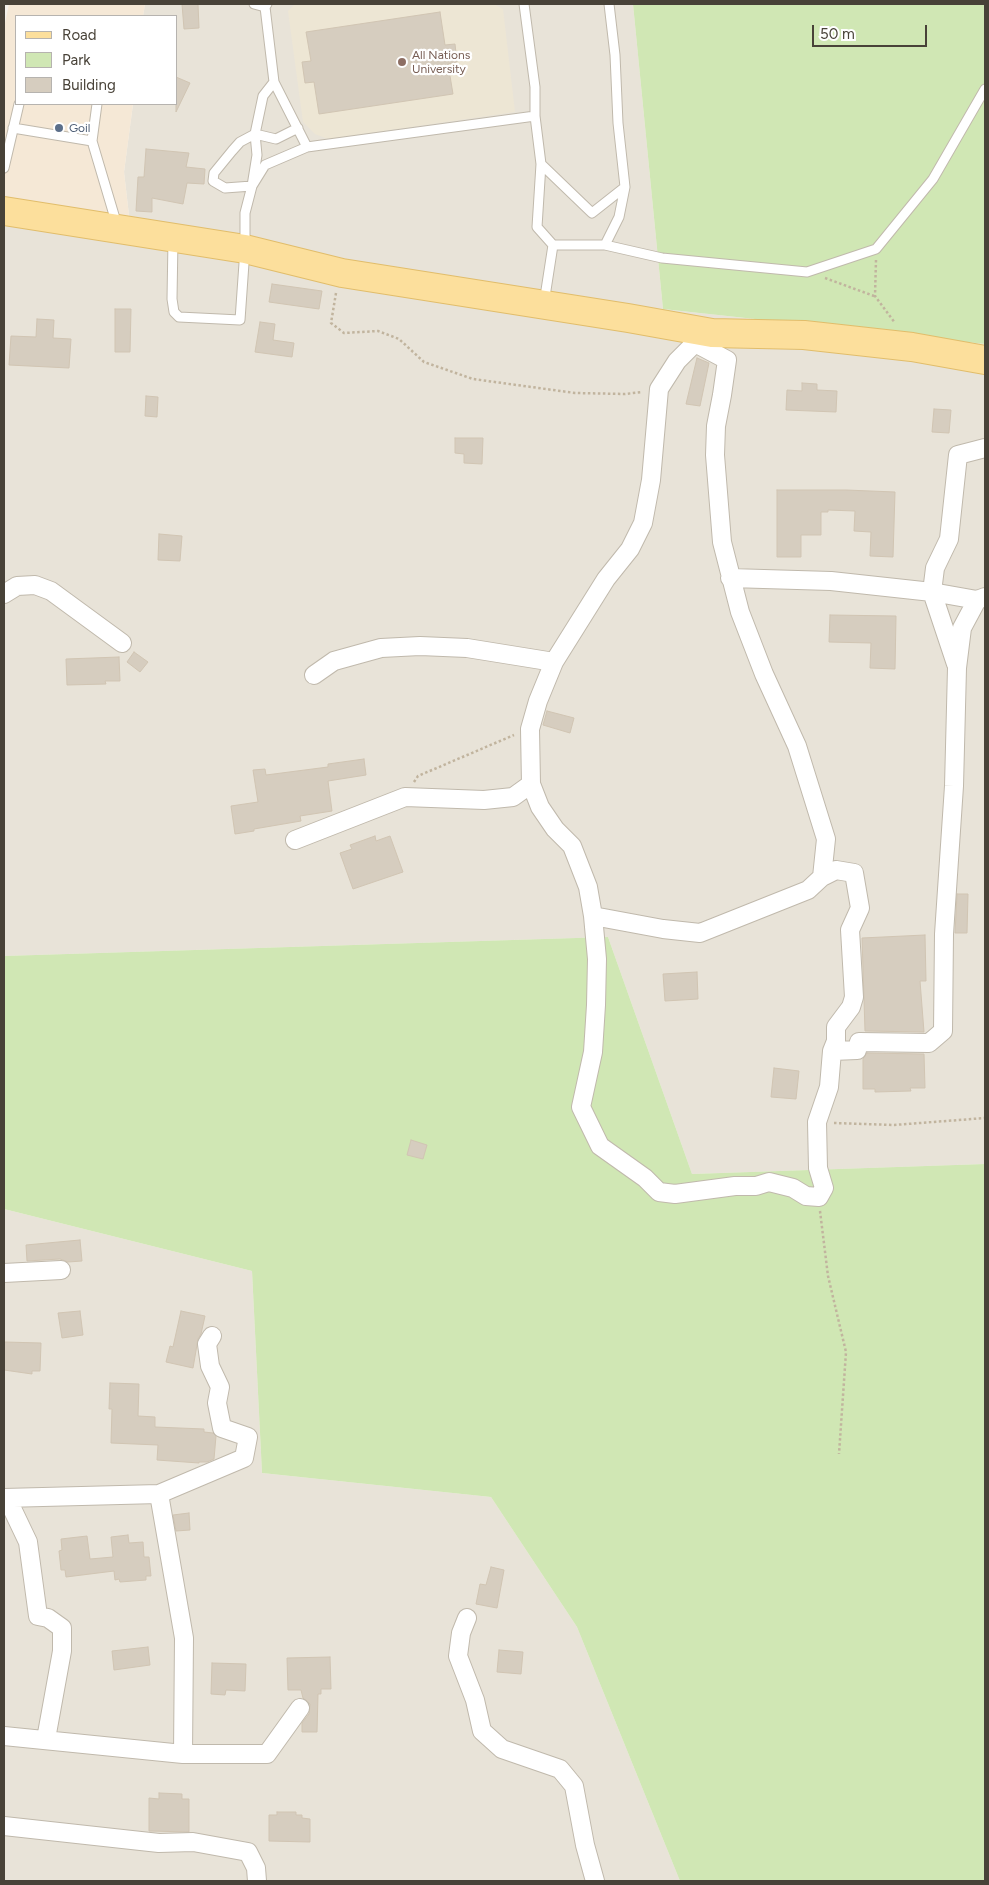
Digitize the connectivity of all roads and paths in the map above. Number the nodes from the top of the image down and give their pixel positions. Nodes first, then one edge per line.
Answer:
1 (254, 4) edge
2 (524, 4) edge
3 (609, 4) edge
4 (266, 6) edge
5 (274, 82) junction
6 (985, 90) edge
7 (19, 105) edge
8 (97, 105) edge
9 (535, 116) junction
10 (13, 128) junction
11 (298, 128) junction
12 (255, 134) junction
13 (92, 141) junction
14 (308, 147) junction
15 (541, 164) junction
16 (4, 168) edge
17 (252, 186) junction
18 (625, 187) junction
19 (4, 211) edge
20 (118, 230) junction
21 (173, 239) junction
22 (553, 245) junction
23 (605, 245) junction
24 (245, 249) junction
25 (876, 249) junction
26 (807, 272) junction
27 (342, 273) junction
28 (875, 296) junction
29 (543, 305) junction
30 (704, 338) junction
31 (912, 347) junction
32 (985, 360) edge
33 (659, 390) junction
34 (985, 448) edge
35 (730, 578) junction
36 (932, 592) junction
37 (4, 594) edge
38 (981, 598) edge
39 (122, 643) dead end
40 (554, 662) junction
41 (957, 668) junction
42 (314, 675) dead end
43 (530, 729) junction
44 (531, 784) junction
45 (405, 797) junction
46 (295, 840) dead end
47 (822, 877) junction
48 (593, 916) junction
49 (832, 1051) junction
50 (985, 1118) edge
51 (817, 1122) junction
52 (819, 1197) junction
53 (61, 1270) dead end
54 (4, 1273) edge
55 (212, 1336) dead end
56 (839, 1454) dead end
57 (159, 1494) junction
58 (5, 1498) edge
59 (467, 1618) dead end
60 (300, 1708) dead end
61 (4, 1736) edge
62 (46, 1740) junction
63 (183, 1754) junction
64 (4, 1826) edge
65 (257, 1881) edge
66 (595, 1881) edge

1 - 4 lane
2 - 9 lane
3 - 18 lane
4 - 5 lane
5 - 11 lane
5 - 12 lane
6 - 25 lane
7 - 10 lane
8 - 13 lane
9 - 14 lane
9 - 15 lane
10 - 13 lane
10 - 16 lane
11 - 12 lane
11 - 14 lane
12 - 17 lane
12 - 17 lane
13 - 20 lane
14 - 17 lane
15 - 18 lane
15 - 22 lane
17 - 24 lane
18 - 23 lane
19 - 20 main road
20 - 21 main road
21 - 24 main road
21 - 24 lane
22 - 23 lane
22 - 29 lane
23 - 26 lane
24 - 27 main road
25 - 26 lane
25 - 28 path
26 - 28 path
27 - 29 main road
27 - 33 path
28 - 31 path
29 - 30 main road
30 - 31 main road
30 - 33 street
30 - 35 street
31 - 32 main road
33 - 40 street
34 - 36 street
35 - 36 street
35 - 47 street
36 - 38 street
36 - 41 street
37 - 39 street
38 - 41 street
40 - 42 street
40 - 43 street
41 - 49 street
43 - 44 street
43 - 45 path
44 - 45 street
44 - 48 street
45 - 46 street
47 - 48 street
47 - 49 street
48 - 52 street
49 - 51 street
50 - 51 path
51 - 52 street
52 - 56 path
53 - 54 street
55 - 57 street
57 - 58 street
57 - 63 street
58 - 62 street
59 - 66 street
60 - 63 street
61 - 62 street
62 - 63 street
64 - 65 street

